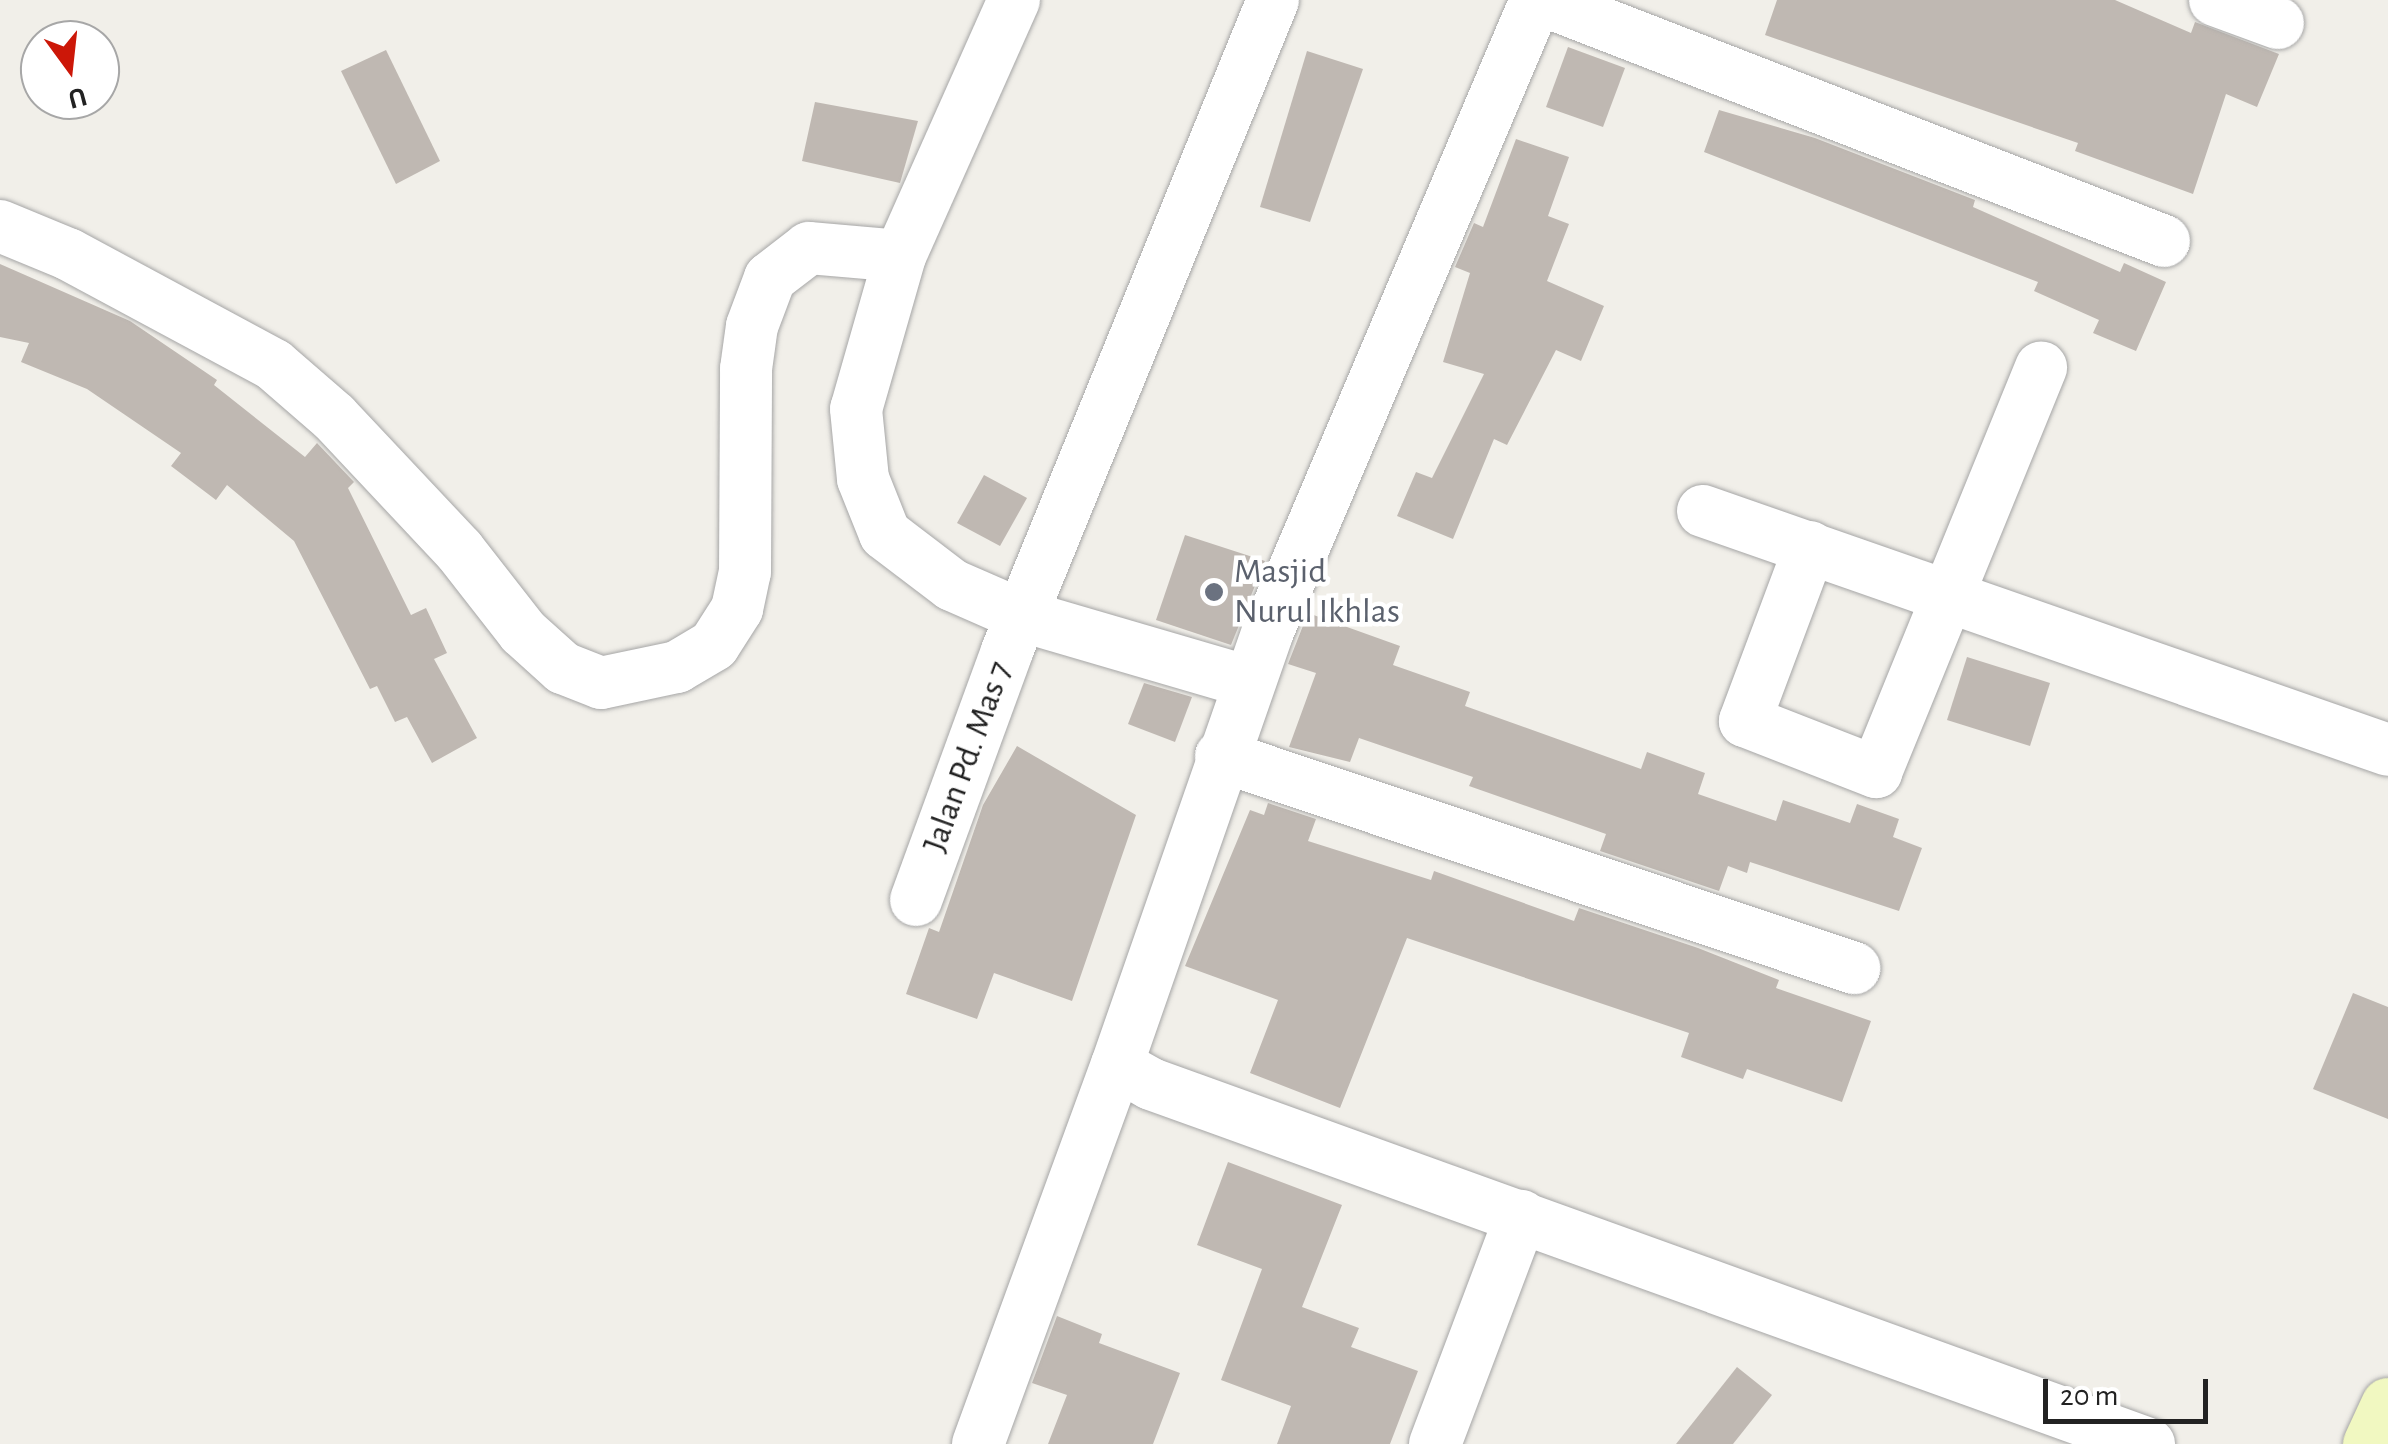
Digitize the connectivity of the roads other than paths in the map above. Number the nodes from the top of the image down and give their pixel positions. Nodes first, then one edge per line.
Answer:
1 (1014, 0) edge
2 (1273, 0) edge
3 (1539, 0) edge
4 (2216, 0) edge
5 (2278, 23) dead end
6 (0, 226) edge
7 (2164, 241) dead end
8 (900, 256) junction
9 (2041, 367) dead end
10 (1703, 510) dead end
11 (1810, 548) junction
12 (1948, 596) junction
13 (1023, 616) junction
14 (1248, 682) junction
15 (2388, 750) edge
16 (1220, 756) junction
17 (916, 900) dead end
18 (1854, 968) dead end
19 (1117, 1065) junction
20 (1521, 1216) junction
21 (2388, 1405) edge
22 (978, 1444) edge
23 (1435, 1444) edge
24 (2150, 1444) edge
25 (2370, 1444) edge

1 - 8 street
2 - 13 street, Jalan Pd. Mas 7
3 - 7 street
3 - 14 street
4 - 5 street
6 - 8 street
8 - 13 street
9 - 12 street
10 - 11 street
11 - 12 street
11 - 12 street
12 - 15 street
13 - 14 street
13 - 17 street, Jalan Pd. Mas 7
14 - 16 street
16 - 18 street
16 - 19 street
19 - 20 street
19 - 22 street
20 - 23 street
20 - 24 street
21 - 25 street

